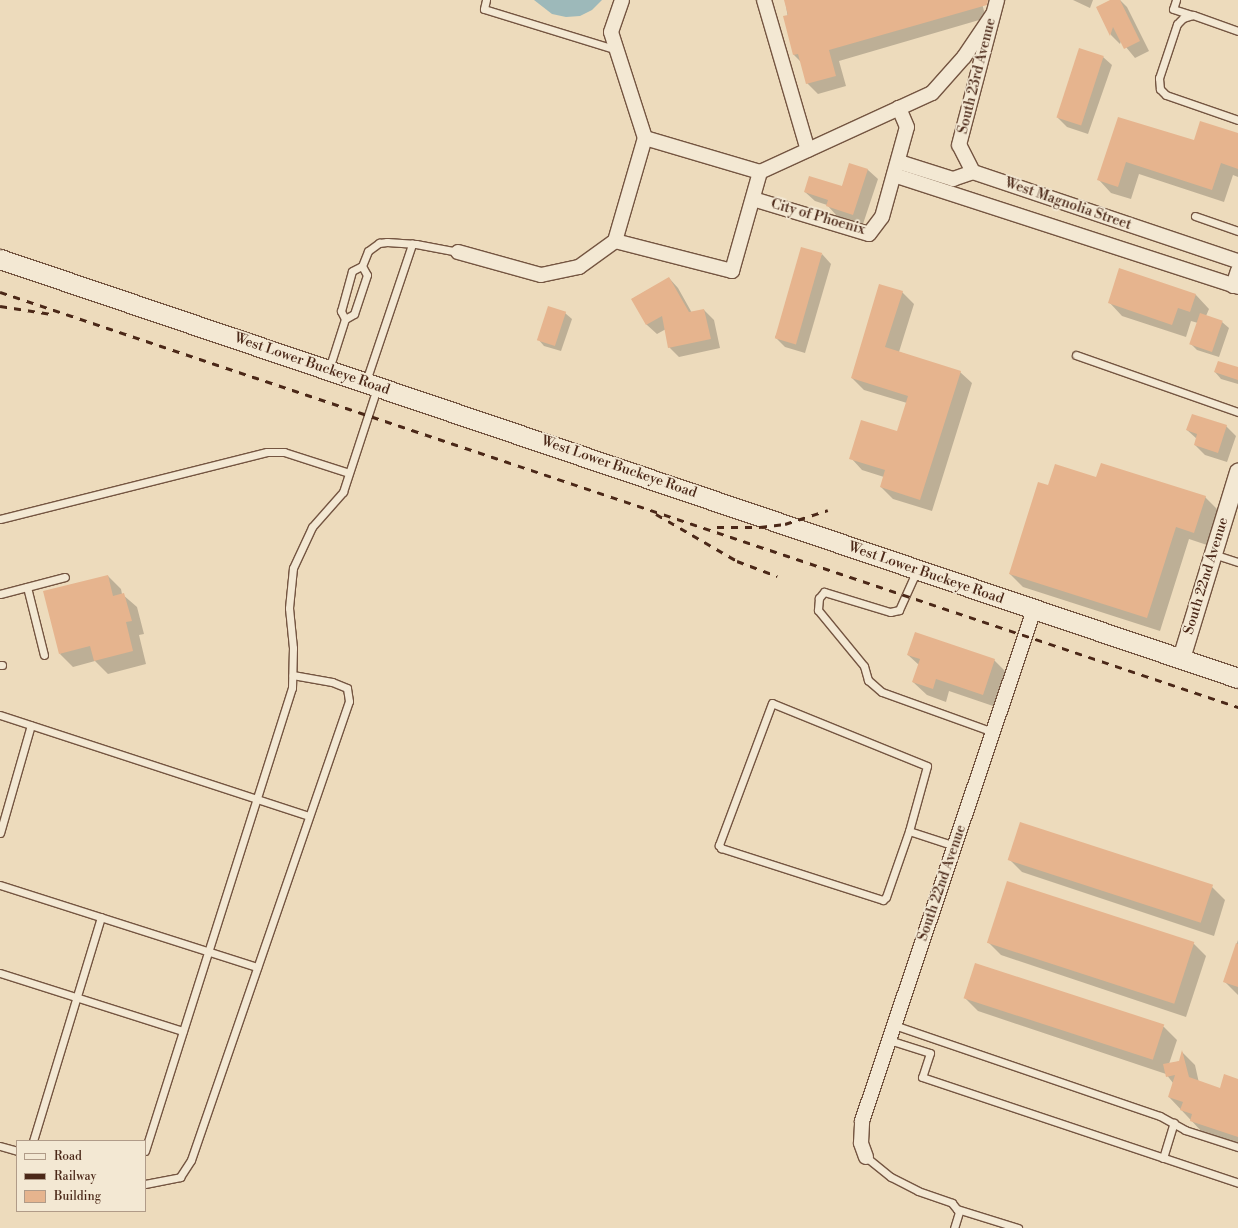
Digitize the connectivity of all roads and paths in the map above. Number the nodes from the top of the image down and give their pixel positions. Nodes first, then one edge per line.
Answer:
1 (486, 0) edge
2 (622, 0) edge
3 (764, 0) edge
4 (996, 0) edge
5 (1176, 0) edge
6 (993, 14) junction
7 (1192, 15) junction
8 (1238, 31) edge
9 (617, 50) junction
10 (899, 108) junction
11 (1238, 120) edge
12 (645, 138) junction
13 (808, 150) junction
14 (896, 168) junction
15 (760, 172) junction
16 (973, 172) junction
17 (753, 199) junction
18 (1195, 216) dead end
19 (1238, 231) edge
20 (615, 241) junction
21 (412, 244) junction
22 (458, 252) joint
23 (0, 259) edge
24 (1238, 261) edge
25 (362, 266) junction
26 (1238, 271) edge
27 (1236, 287) edge
28 (345, 319) junction
29 (1076, 355) dead end
30 (329, 369) junction
31 (372, 384) junction
32 (1238, 412) edge
33 (1238, 471) edge
34 (349, 473) junction
35 (0, 519) edge
36 (1212, 554) junction
37 (1238, 562) edge
38 (917, 570) junction
39 (65, 578) dead end
40 (28, 587) junction
41 (0, 594) edge
42 (1034, 610) junction
43 (44, 655) dead end
44 (1181, 658) junction
45 (293, 675) junction
46 (1238, 678) edge
47 (0, 715) edge
48 (31, 725) junction
49 (993, 732) junction
50 (256, 798) junction
51 (309, 816) junction
52 (908, 831) junction
53 (0, 833) edge
54 (955, 846) junction
55 (0, 885) edge
56 (101, 917) junction
57 (208, 951) junction
58 (258, 967) junction
59 (0, 973) edge
60 (77, 997) junction
61 (894, 1025) junction
62 (183, 1031) junction
63 (889, 1040) junction
64 (1174, 1124) junction
65 (34, 1140) edge
66 (0, 1146) edge
67 (1238, 1147) edge
68 (146, 1148) edge
69 (16, 1151) edge
70 (866, 1157) joint
71 (1163, 1158) junction
72 (1238, 1183) edge
73 (146, 1184) edge
74 (957, 1209) junction
75 (995, 1225) edge
76 (954, 1228) edge
77 (1018, 1228) edge

1 - 9 lane
2 - 9 street
3 - 13 street
4 - 6 street, South 23rd Avenue
5 - 7 lane
6 - 10 street
6 - 16 street, South 23rd Avenue
7 - 8 lane
7 - 11 lane
9 - 12 street
10 - 13 street
10 - 14 street, City of Phoenix
12 - 15 street
12 - 20 street
13 - 15 street
14 - 16 street
14 - 17 street, City of Phoenix
14 - 27 street, West Magnolia Street
15 - 17 street, City of Phoenix
16 - 24 street, West Magnolia Street
17 - 20 street, City of Phoenix
18 - 19 lane
20 - 22 street
21 - 22 lane
21 - 25 lane
21 - 31 lane
23 - 30 main road, West Lower Buckeye Road
25 - 28 lane
25 - 28 lane
26 - 27 street, West Magnolia Street
28 - 30 lane
29 - 32 lane
30 - 31 main road, West Lower Buckeye Road
31 - 34 lane
31 - 38 main road, West Lower Buckeye Road
33 - 36 street, South 22nd Avenue
34 - 35 lane
34 - 45 lane
36 - 37 lane
36 - 44 street, South 22nd Avenue
38 - 42 main road, West Lower Buckeye Road
38 - 49 lane
39 - 40 lane
40 - 41 lane
40 - 43 lane
42 - 44 main road, West Lower Buckeye Road
42 - 49 street, South 22nd Avenue
44 - 46 main road, West Lower Buckeye Road
45 - 50 lane
45 - 51 lane
47 - 48 lane
48 - 50 lane
48 - 53 lane
49 - 54 street, South 22nd Avenue
50 - 51 lane
50 - 57 lane
51 - 58 lane
52 - 52 lane
52 - 54 lane
54 - 61 street, South 22nd Avenue
55 - 56 lane
56 - 57 lane
56 - 60 lane
57 - 58 lane
57 - 62 lane
58 - 73 lane
59 - 60 lane
60 - 62 lane
60 - 65 lane
61 - 63 street, South 22nd Avenue
61 - 64 lane
62 - 68 lane
63 - 70 street, South 22nd Avenue
63 - 71 lane
64 - 67 lane
64 - 71 lane
66 - 69 lane
70 - 74 lane
71 - 72 lane
74 - 75 lane
74 - 76 lane
75 - 77 lane

